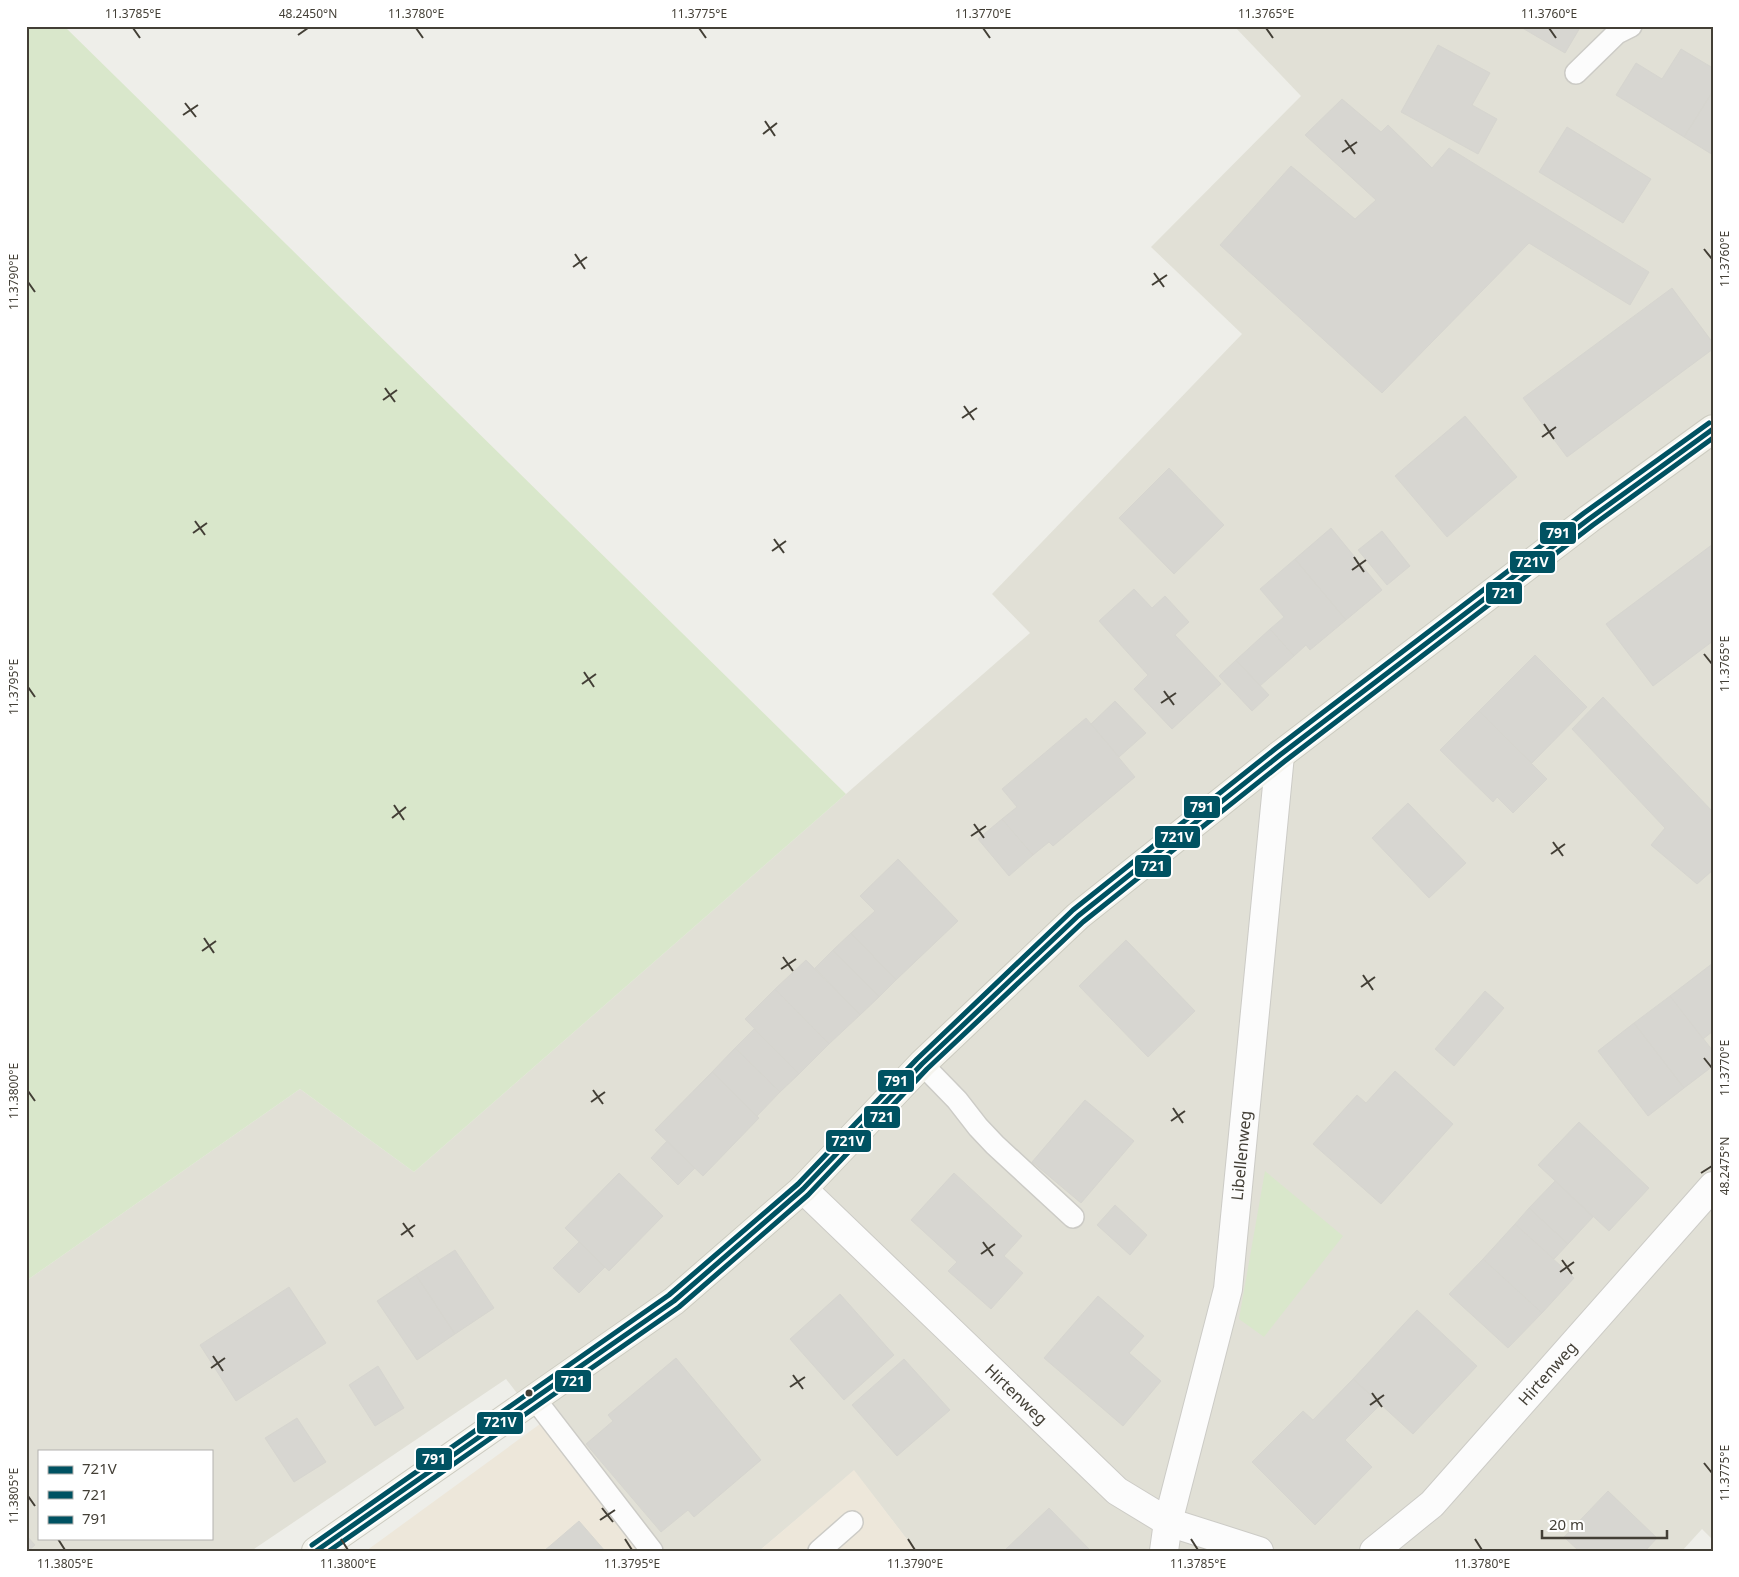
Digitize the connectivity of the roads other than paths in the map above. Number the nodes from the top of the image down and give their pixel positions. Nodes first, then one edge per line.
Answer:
1 (1631, 26) edge
2 (1576, 73) dead end
3 (1713, 429) edge
4 (1280, 755) junction
5 (922, 1064) junction
6 (1713, 1186) edge
7 (803, 1189) junction
8 (1073, 1217) dead end
9 (534, 1398) junction
10 (852, 1522) dead end
11 (1168, 1522) junction
12 (316, 1551) edge
13 (652, 1551) edge
14 (820, 1551) edge
15 (1164, 1551) edge
16 (1259, 1551) edge
17 (1374, 1551) edge

1 - 2 lane
3 - 4 street
4 - 5 street
4 - 11 street, Libellenweg
5 - 7 street
5 - 8 lane
6 - 17 street, Hirtenweg
7 - 9 street
7 - 11 street, Hirtenweg
9 - 12 street
9 - 13 lane
10 - 14 lane
11 - 15 street, Libellenweg
11 - 16 street, Hirtenweg

